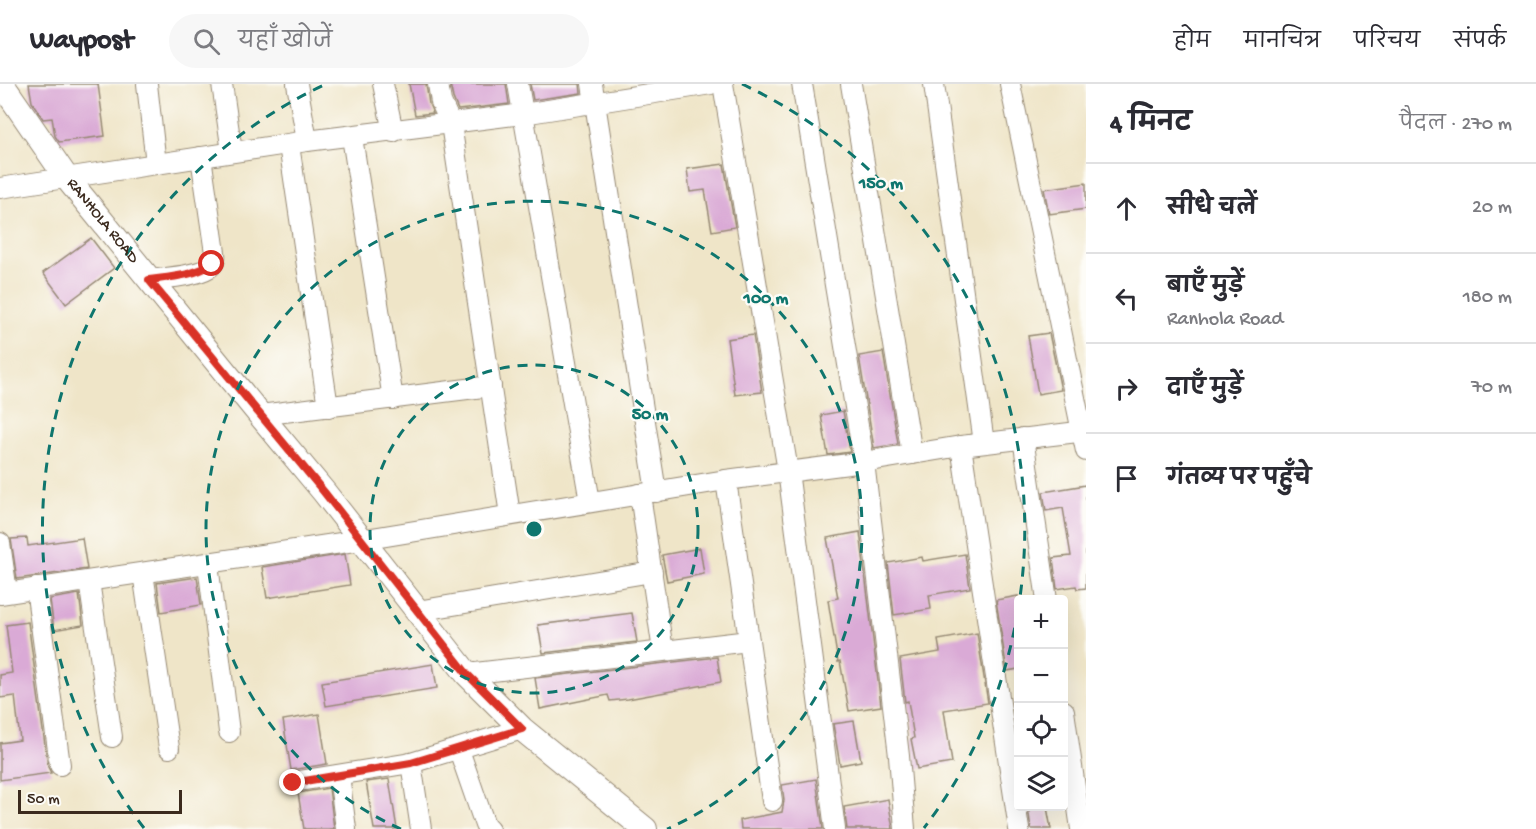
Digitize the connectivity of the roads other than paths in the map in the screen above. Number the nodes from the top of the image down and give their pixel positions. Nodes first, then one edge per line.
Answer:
1 (2, 84) edge
2 (147, 84) edge
3 (222, 84) edge
4 (297, 84) edge
5 (383, 84) edge
6 (438, 84) edge
7 (518, 84) edge
8 (711, 84) edge
9 (723, 84) edge
10 (802, 84) edge
11 (851, 84) edge
12 (934, 84) edge
13 (1010, 84) edge
14 (593, 93) edge
15 (523, 114) junction
16 (451, 124) junction
17 (393, 132) junction
18 (352, 136) junction
19 (298, 143) junction
20 (232, 152) junction
21 (201, 157) junction
22 (156, 164) junction
23 (66, 177) junction
24 (0, 188) edge
25 (149, 280) junction
26 (491, 386) junction
27 (393, 399) junction
28 (328, 407) junction
29 (260, 415) junction
30 (1023, 438) junction
31 (1085, 438) edge
32 (984, 443) junction
33 (961, 446) junction
34 (912, 454) junction
35 (864, 462) junction
36 (788, 471) junction
37 (726, 480) junction
38 (648, 493) junction
39 (590, 502) junction
40 (510, 515) junction
41 (361, 540) junction
42 (0, 543) edge
43 (208, 564) junction
44 (652, 572) junction
45 (143, 573) junction
46 (89, 581) junction
47 (36, 588) junction
48 (4, 593) edge
49 (1046, 595) edge
50 (417, 611) junction
51 (749, 641) junction
52 (663, 651) junction
53 (467, 674) junction
54 (522, 729) junction
55 (229, 732) dead end
56 (112, 737) dead end
57 (1068, 739) edge
58 (169, 748) dead end
59 (459, 750) junction
60 (411, 763) junction
61 (60, 765) dead end
62 (339, 775) junction
63 (293, 783) dead end
64 (772, 801) dead end
65 (346, 829) edge
66 (421, 829) edge
67 (489, 829) edge
68 (645, 829) edge
69 (835, 829) edge
70 (905, 829) edge
71 (1018, 829) edge
72 (1081, 829) edge

1 - 23 street, RANHOLA ROAD
2 - 22 street
3 - 20 street
4 - 19 street
5 - 17 street
6 - 16 street
7 - 15 street
8 - 14 street
9 - 36 street
10 - 35 street
11 - 34 street
12 - 32 street
13 - 31 street
14 - 15 street
14 - 38 street
15 - 16 street
15 - 39 street
16 - 17 street
16 - 26 street
17 - 18 street
18 - 19 street
18 - 27 street
19 - 20 street
19 - 28 street
20 - 21 street
21 - 22 street
21 - 25 street
22 - 23 street
23 - 24 street
23 - 25 street, RANHOLA ROAD
25 - 29 street, RANHOLA ROAD
26 - 27 street
26 - 40 street
27 - 28 street
28 - 29 street
29 - 41 street, RANHOLA ROAD
30 - 31 street
30 - 32 street
30 - 49 street
32 - 33 street
33 - 34 street
33 - 71 street
34 - 35 street
35 - 36 street
35 - 70 street
36 - 37 street
36 - 69 street
37 - 38 street
37 - 51 street
38 - 39 street
38 - 44 street
39 - 40 street
40 - 41 street
41 - 43 street
41 - 50 street, RANHOLA ROAD
42 - 48 street
43 - 45 street
43 - 55 street
44 - 50 street
44 - 52 street
45 - 46 street
45 - 58 street
46 - 47 street
46 - 56 street
47 - 48 street
47 - 61 street
50 - 53 street, RANHOLA ROAD
51 - 52 street
51 - 64 street
52 - 53 street
53 - 54 street, RANHOLA ROAD
54 - 59 street
54 - 68 street, RANHOLA ROAD
57 - 72 street
59 - 60 street
59 - 67 street
60 - 62 street
60 - 66 street
62 - 63 street
62 - 65 street

